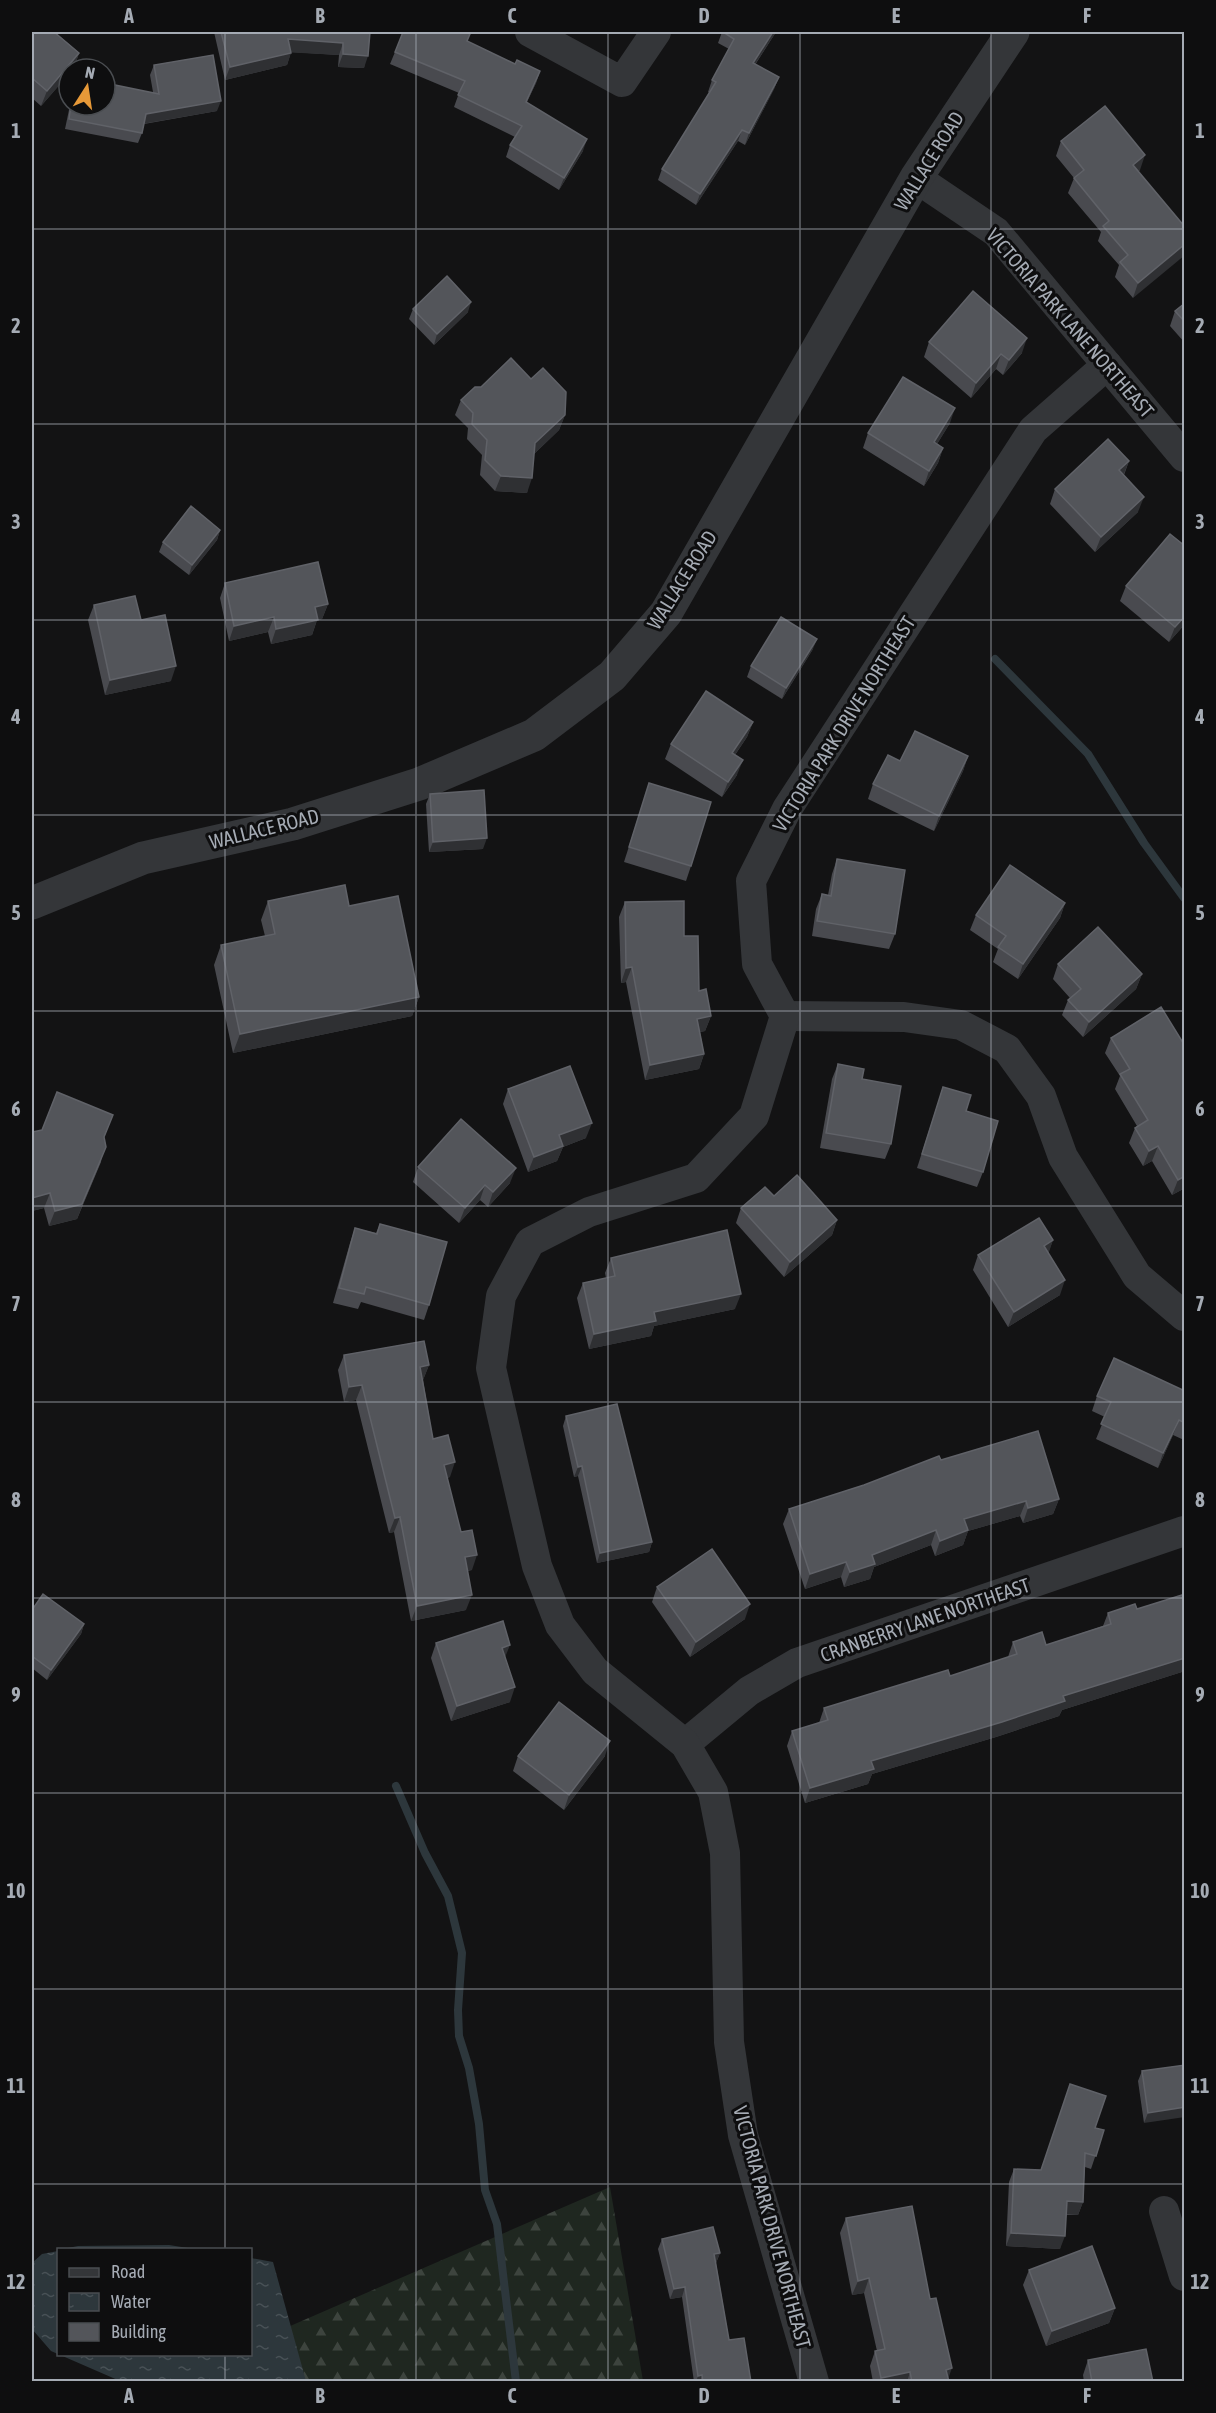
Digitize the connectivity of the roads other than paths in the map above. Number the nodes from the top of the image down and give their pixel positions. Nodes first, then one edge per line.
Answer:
1 (530, 32) edge
2 (656, 32) edge
3 (1013, 32) edge
4 (916, 178) junction
5 (1107, 365) junction
6 (1185, 457) edge
7 (32, 903) edge
8 (785, 1016) junction
9 (1185, 1316) edge
10 (1185, 1531) edge
11 (685, 1744) junction
12 (1164, 2211) dead end
13 (1185, 2276) edge
14 (813, 2382) edge

1 - 2 street
3 - 4 street, WALLACE ROAD
4 - 5 street, VICTORIA PARK LANE NORTHEAST
4 - 7 street, WALLACE ROAD
5 - 6 street, VICTORIA PARK LANE NORTHEAST
5 - 8 street, VICTORIA PARK DRIVE NORTHEAST
8 - 9 street
8 - 11 street, VICTORIA PARK DRIVE NORTHEAST
10 - 11 street, CRANBERRY LANE NORTHEAST
11 - 14 street, VICTORIA PARK DRIVE NORTHEAST
12 - 13 street

